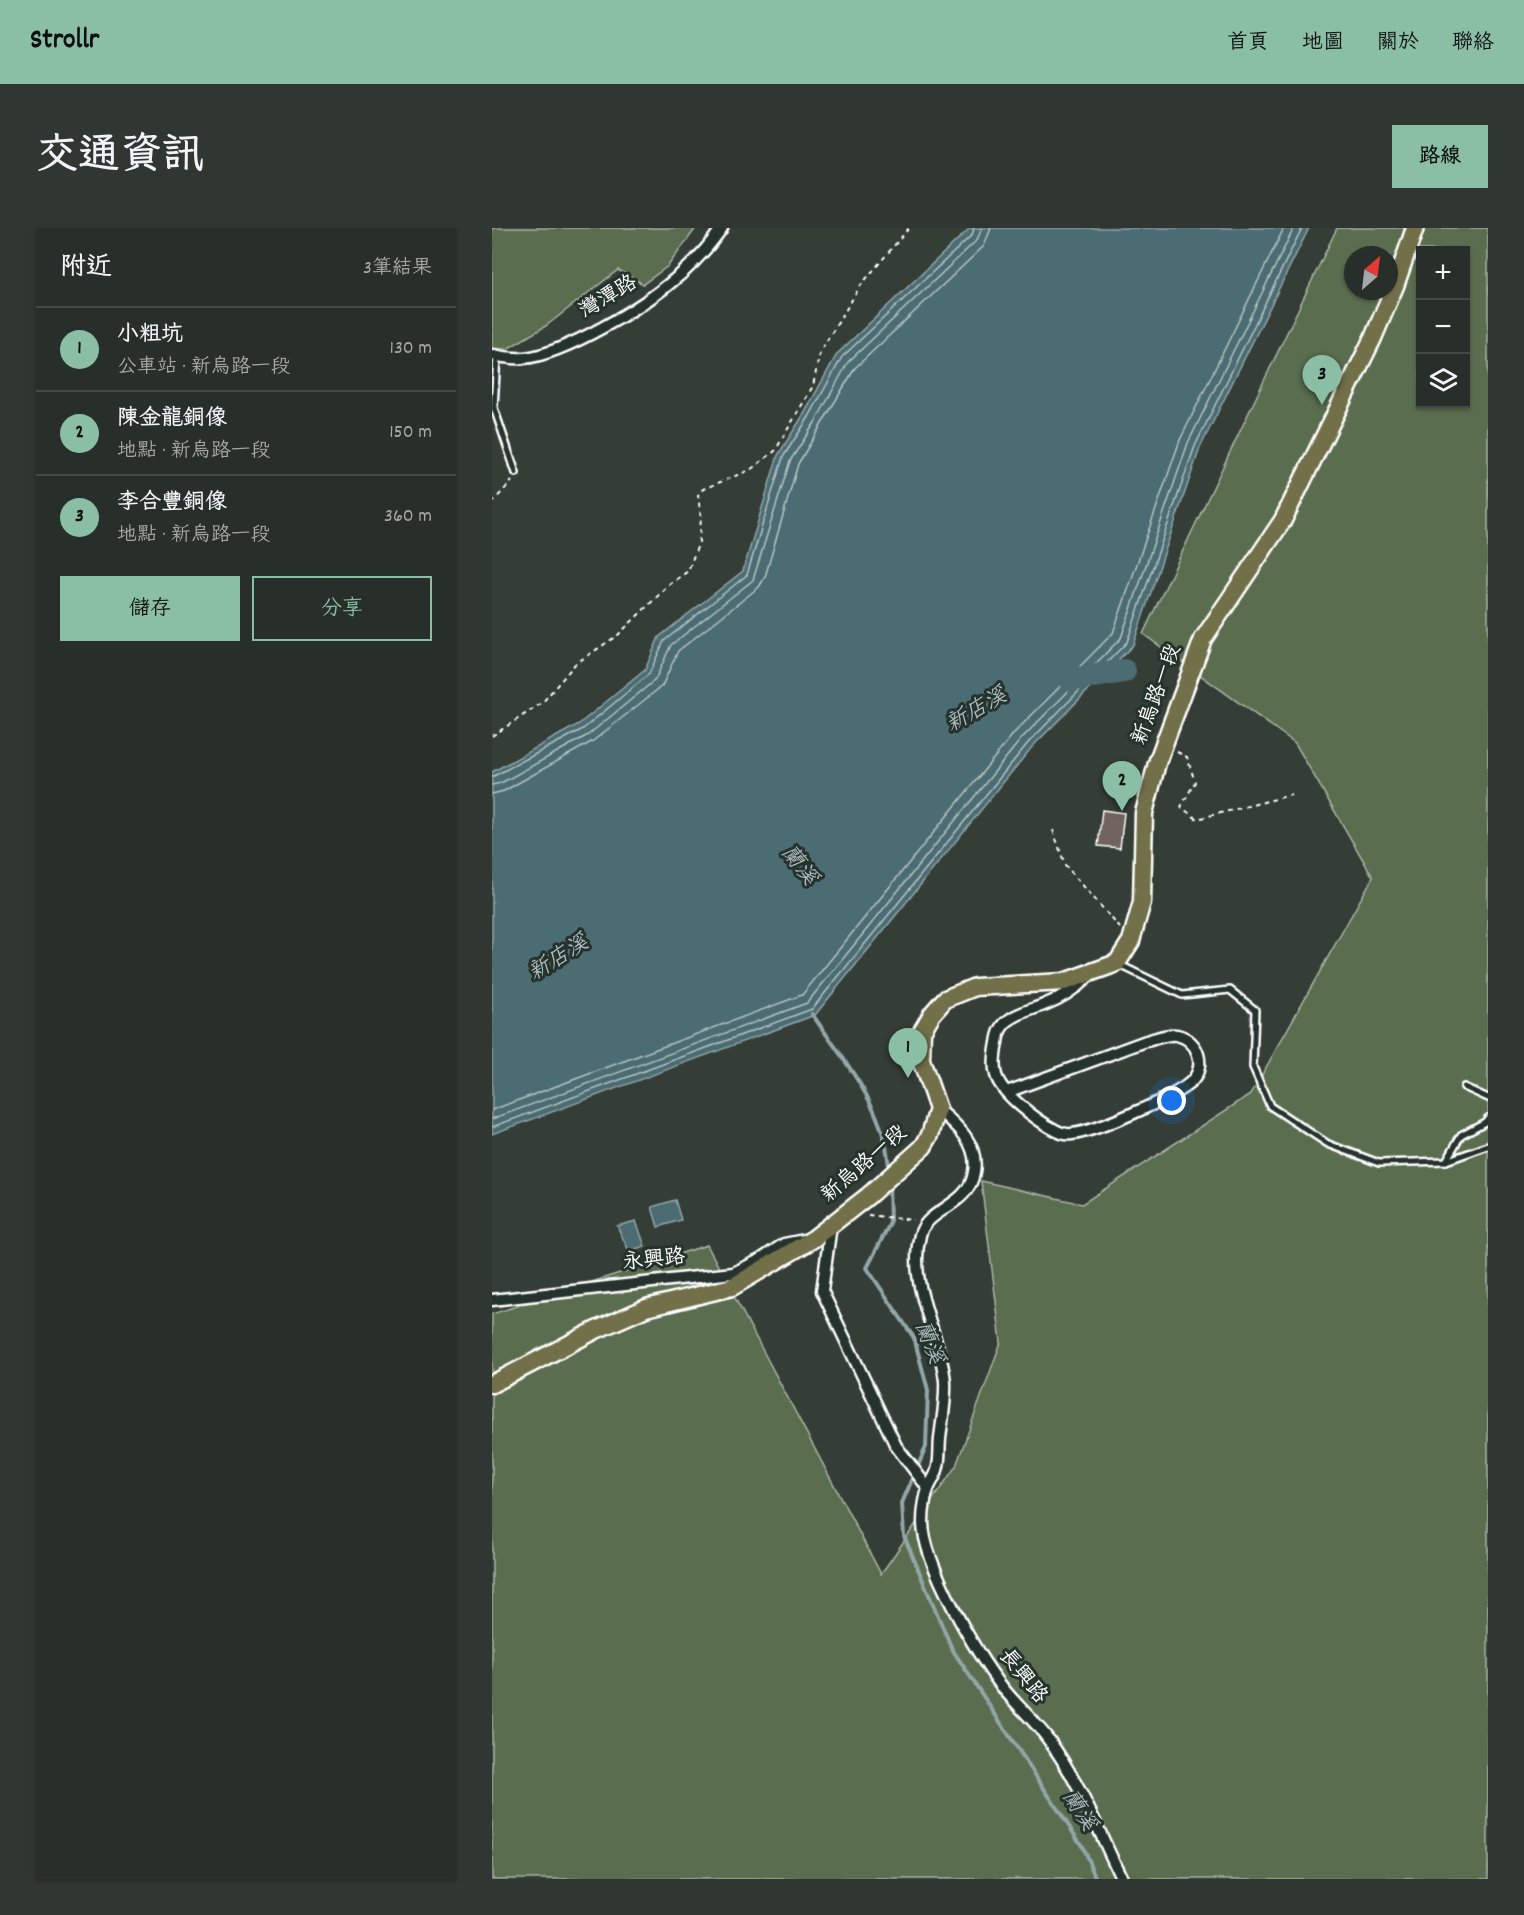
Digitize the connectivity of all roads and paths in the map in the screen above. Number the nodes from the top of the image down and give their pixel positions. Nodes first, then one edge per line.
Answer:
1 (722, 228) edge
2 (909, 228) edge
3 (1415, 228) edge
4 (494, 356) edge
5 (516, 473) joint
6 (492, 495) edge
7 (498, 498) junction
8 (492, 503) edge
9 (492, 736) edge
10 (1164, 746) junction
11 (1291, 795) dead end
12 (1053, 830) dead end
13 (1131, 941) junction
14 (1117, 963) junction
15 (1093, 973) junction
16 (1464, 1087) dead end
17 (1007, 1092) junction
18 (1488, 1098) edge
19 (938, 1109) junction
20 (1488, 1118) edge
21 (1488, 1146) edge
22 (1446, 1161) junction
23 (869, 1216) dead end
24 (920, 1221) dead end
25 (831, 1225) junction
26 (813, 1239) junction
27 (492, 1300) edge
28 (492, 1384) edge
29 (925, 1485) junction
30 (1122, 1879) edge

1 - 4 street, 灣潭路
2 - 9 path
3 - 10 main road, 新烏路一段
4 - 5 lane
5 - 7 path
6 - 7 path
7 - 8 path
10 - 11 path
10 - 13 main road, 新烏路一段
12 - 13 path
13 - 14 main road, 新烏路一段
14 - 15 main road
14 - 22 lane
15 - 17 street
15 - 19 main road
16 - 18 lane
17 - 17 street
19 - 25 main road, 新烏路一段
19 - 29 street, 長興路
20 - 22 lane
21 - 22 lane
23 - 24 path
25 - 26 main road, 新烏路一段
25 - 29 street
26 - 27 street, 永興路
26 - 28 main road, 新烏路一段
29 - 30 street, 長興路

